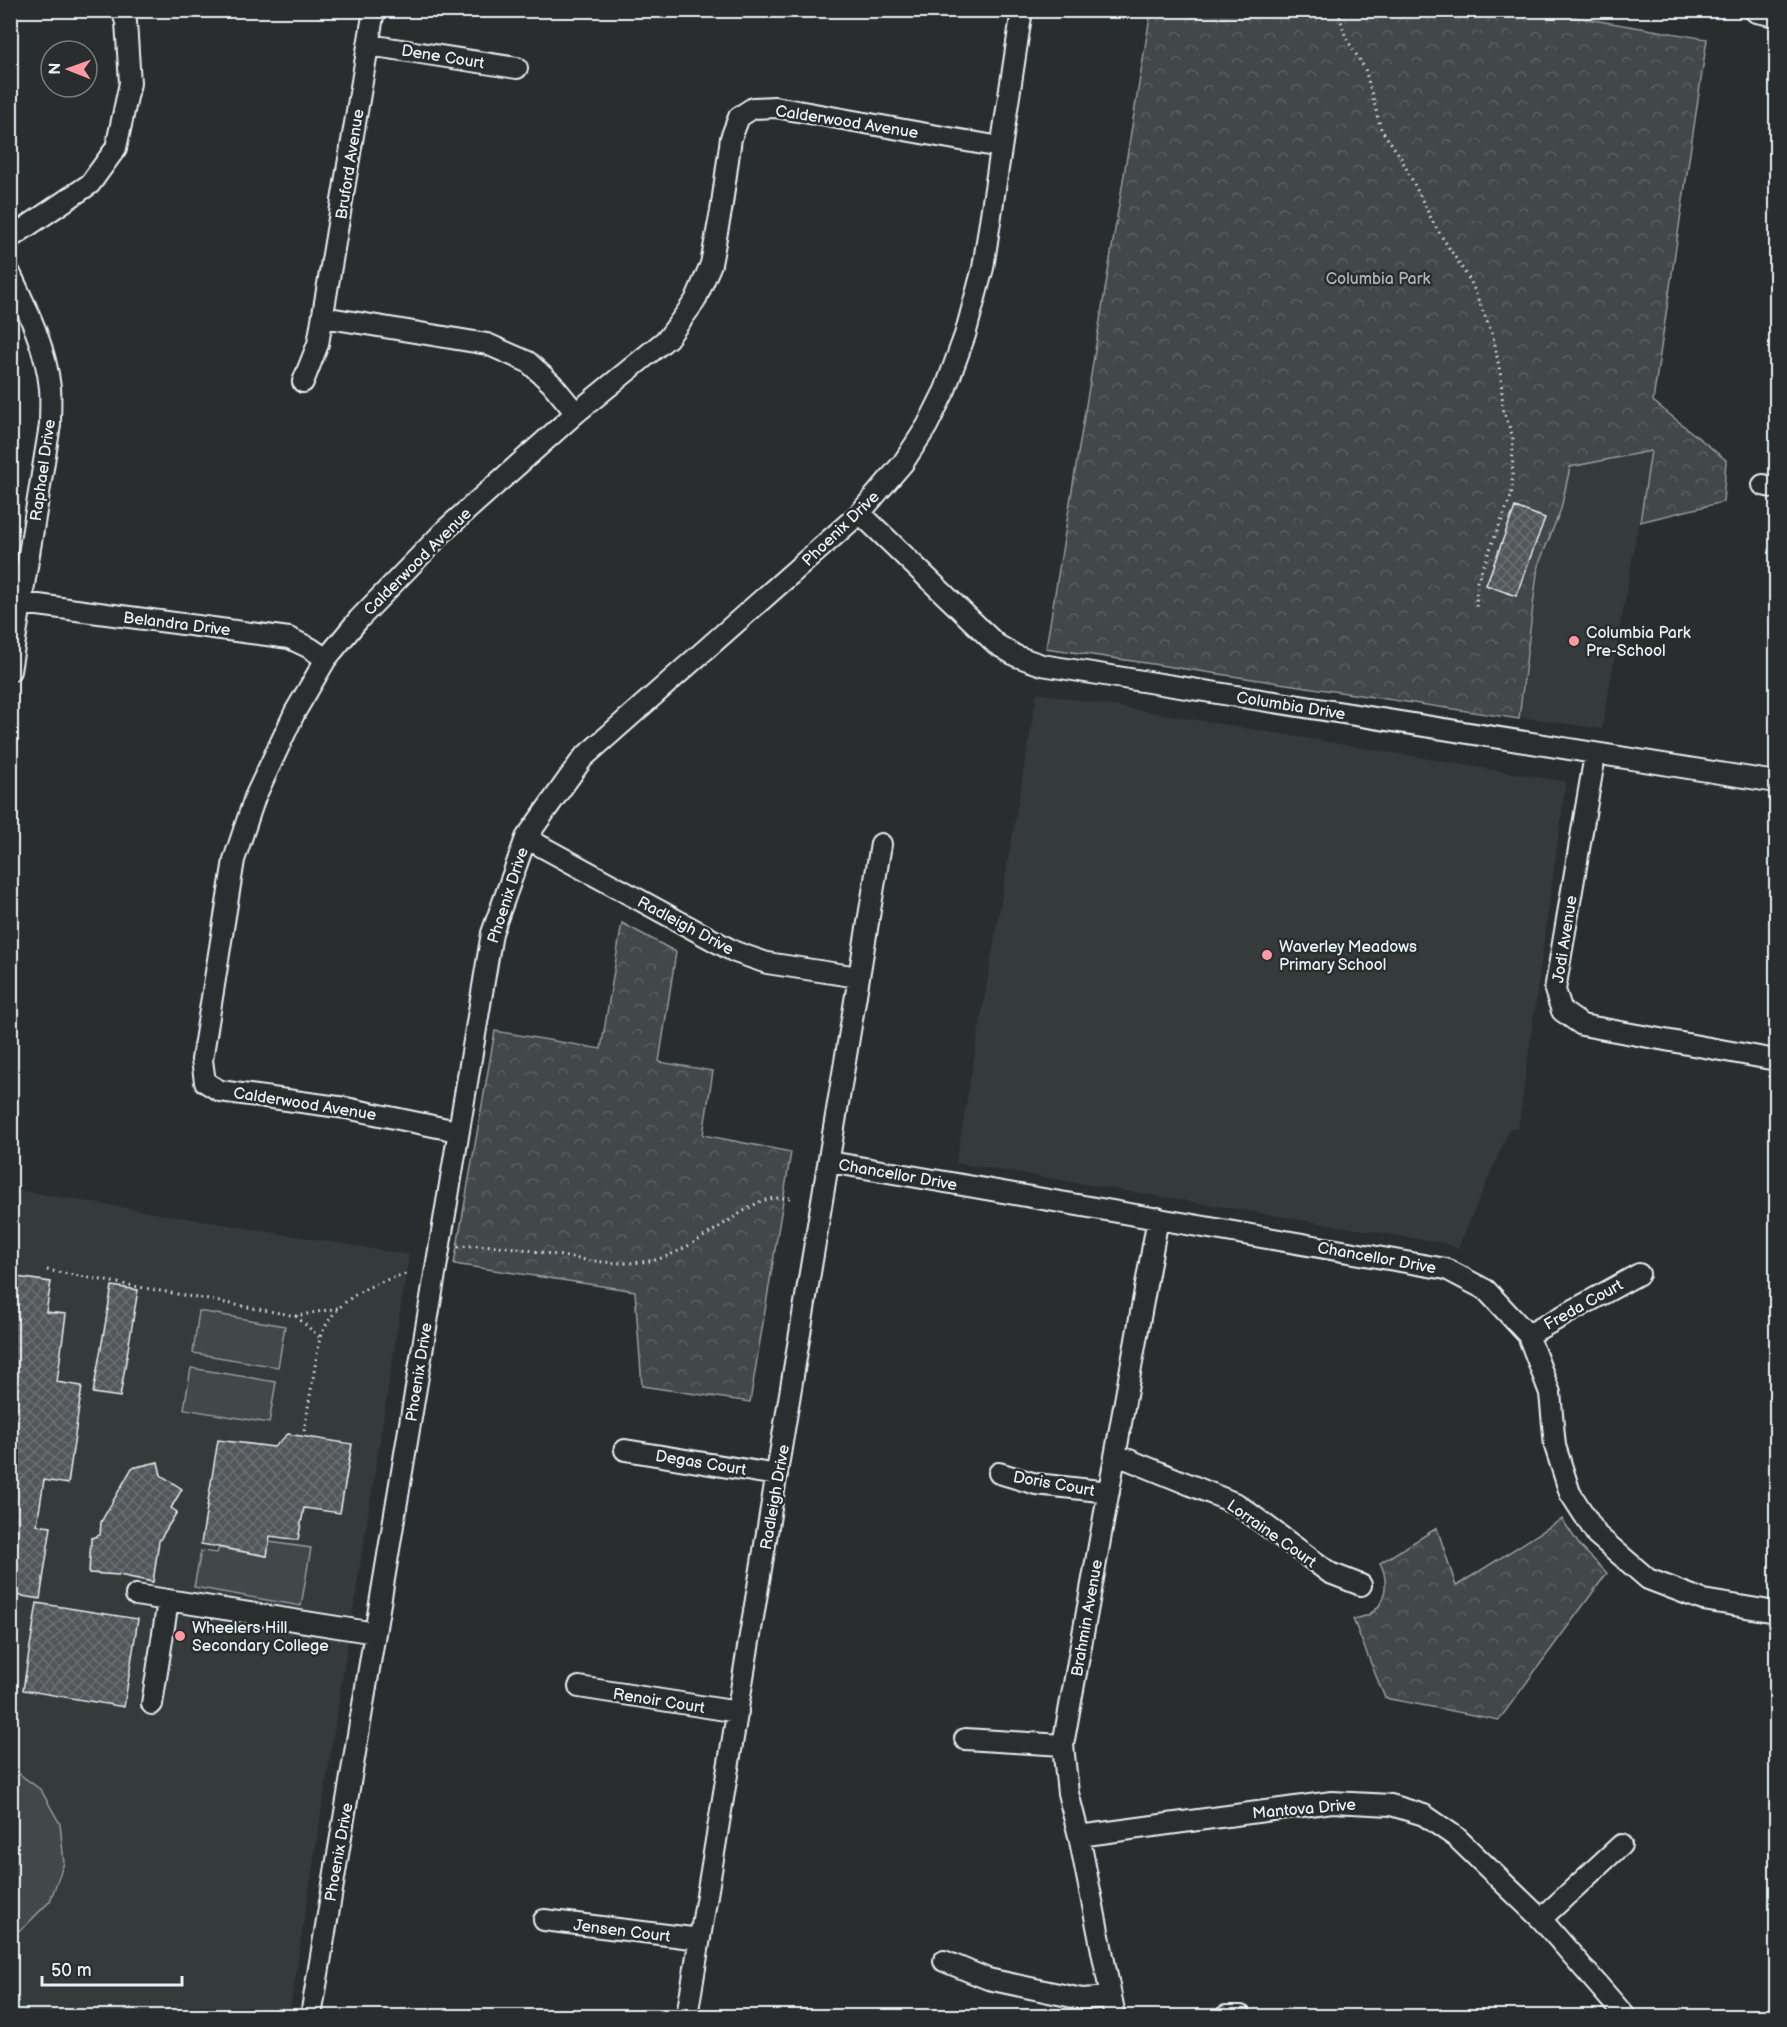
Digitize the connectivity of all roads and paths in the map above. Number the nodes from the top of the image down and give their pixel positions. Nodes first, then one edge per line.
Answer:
1 (122, 10) edge
2 (374, 10) edge
3 (1022, 10) edge
4 (1338, 10) edge
5 (1757, 10) edge
6 (1776, 14) edge
7 (369, 45) junction
8 (517, 68) dead end
9 (1000, 147) junction
10 (10, 238) edge
11 (10, 273) edge
12 (323, 317) junction
13 (303, 382) dead end
14 (576, 413) junction
15 (860, 513) junction
16 (23, 603) junction
17 (1476, 608) dead end
18 (326, 659) junction
19 (10, 671) edge
20 (1595, 754) junction
21 (1776, 782) edge
22 (526, 838) junction
23 (881, 843) dead end
24 (858, 977) junction
25 (1776, 1060) edge
26 (457, 1131) junction
27 (830, 1162) junction
28 (793, 1198) dead end
29 (1158, 1218) junction
30 (438, 1250) junction
31 (46, 1270) dead end
32 (406, 1274) dead end
33 (1639, 1274) dead end
34 (338, 1308) junction
35 (296, 1316) junction
36 (1528, 1335) junction
37 (320, 1337) junction
38 (304, 1431) dead end
39 (625, 1450) dead end
40 (1117, 1455) junction
41 (999, 1473) dead end
42 (777, 1475) junction
43 (1109, 1492) junction
44 (1361, 1584) dead end
45 (136, 1595) dead end
46 (168, 1601) junction
47 (1776, 1612) edge
48 (375, 1633) junction
49 (579, 1687) dead end
50 (152, 1704) dead end
51 (738, 1712) junction
52 (965, 1739) dead end
53 (1063, 1745) junction
54 (1080, 1836) junction
55 (1621, 1845) dead end
56 (1541, 1919) junction
57 (544, 1920) dead end
58 (700, 1939) junction
59 (944, 1961) dead end
60 (1111, 1997) junction
61 (311, 2016) edge
62 (687, 2016) edge
63 (1115, 2016) edge
64 (1226, 2016) edge
65 (1241, 2016) edge
66 (1625, 2016) edge

1 - 10 street
2 - 7 street, Bruford Avenue
3 - 9 street, Phoenix Drive
4 - 17 path
5 - 6 main road
7 - 8 street, Dene Court
7 - 12 street, Bruford Avenue
9 - 14 street, Calderwood Avenue
9 - 15 street, Phoenix Drive
11 - 16 street, Raphael Drive
12 - 13 street, Bruford Avenue
12 - 14 street
14 - 18 street, Calderwood Avenue
15 - 20 street, Columbia Drive
15 - 22 street, Phoenix Drive
16 - 18 street, Belandra Drive
16 - 19 street, Raphael Drive
18 - 26 street, Calderwood Avenue
20 - 21 street, Columbia Drive
20 - 25 street, Jodi Avenue
22 - 24 street, Radleigh Drive
22 - 26 street, Phoenix Drive
23 - 24 street, Radleigh Drive
24 - 27 street, Radleigh Drive
26 - 30 street, Phoenix Drive
27 - 29 street, Chancellor Drive
27 - 42 street, Radleigh Drive
28 - 30 path
29 - 36 street, Chancellor Drive
29 - 40 street, Brahmin Avenue
30 - 48 street, Phoenix Drive
31 - 35 path
32 - 34 path
33 - 36 street, Freda Court
34 - 35 path
34 - 37 path
35 - 37 path
36 - 47 street, Chancellor Drive
37 - 38 path
39 - 42 street, Degas Court
40 - 43 street, Brahmin Avenue
40 - 44 street, Lorraine Court
41 - 43 street, Doris Court
42 - 51 street, Radleigh Drive
43 - 53 street, Brahmin Avenue
45 - 46 street
46 - 48 street
46 - 50 street
48 - 61 street, Phoenix Drive
49 - 51 street, Renoir Court
51 - 58 street, Radleigh Drive
52 - 53 street
53 - 54 street, Brahmin Avenue
54 - 56 street, Mantova Drive
54 - 60 street, Brahmin Avenue
55 - 56 street
56 - 66 street, Mantova Drive
57 - 58 street, Jensen Court
58 - 62 street, Radleigh Drive
59 - 60 street
60 - 63 street, Brahmin Avenue
64 - 65 street

